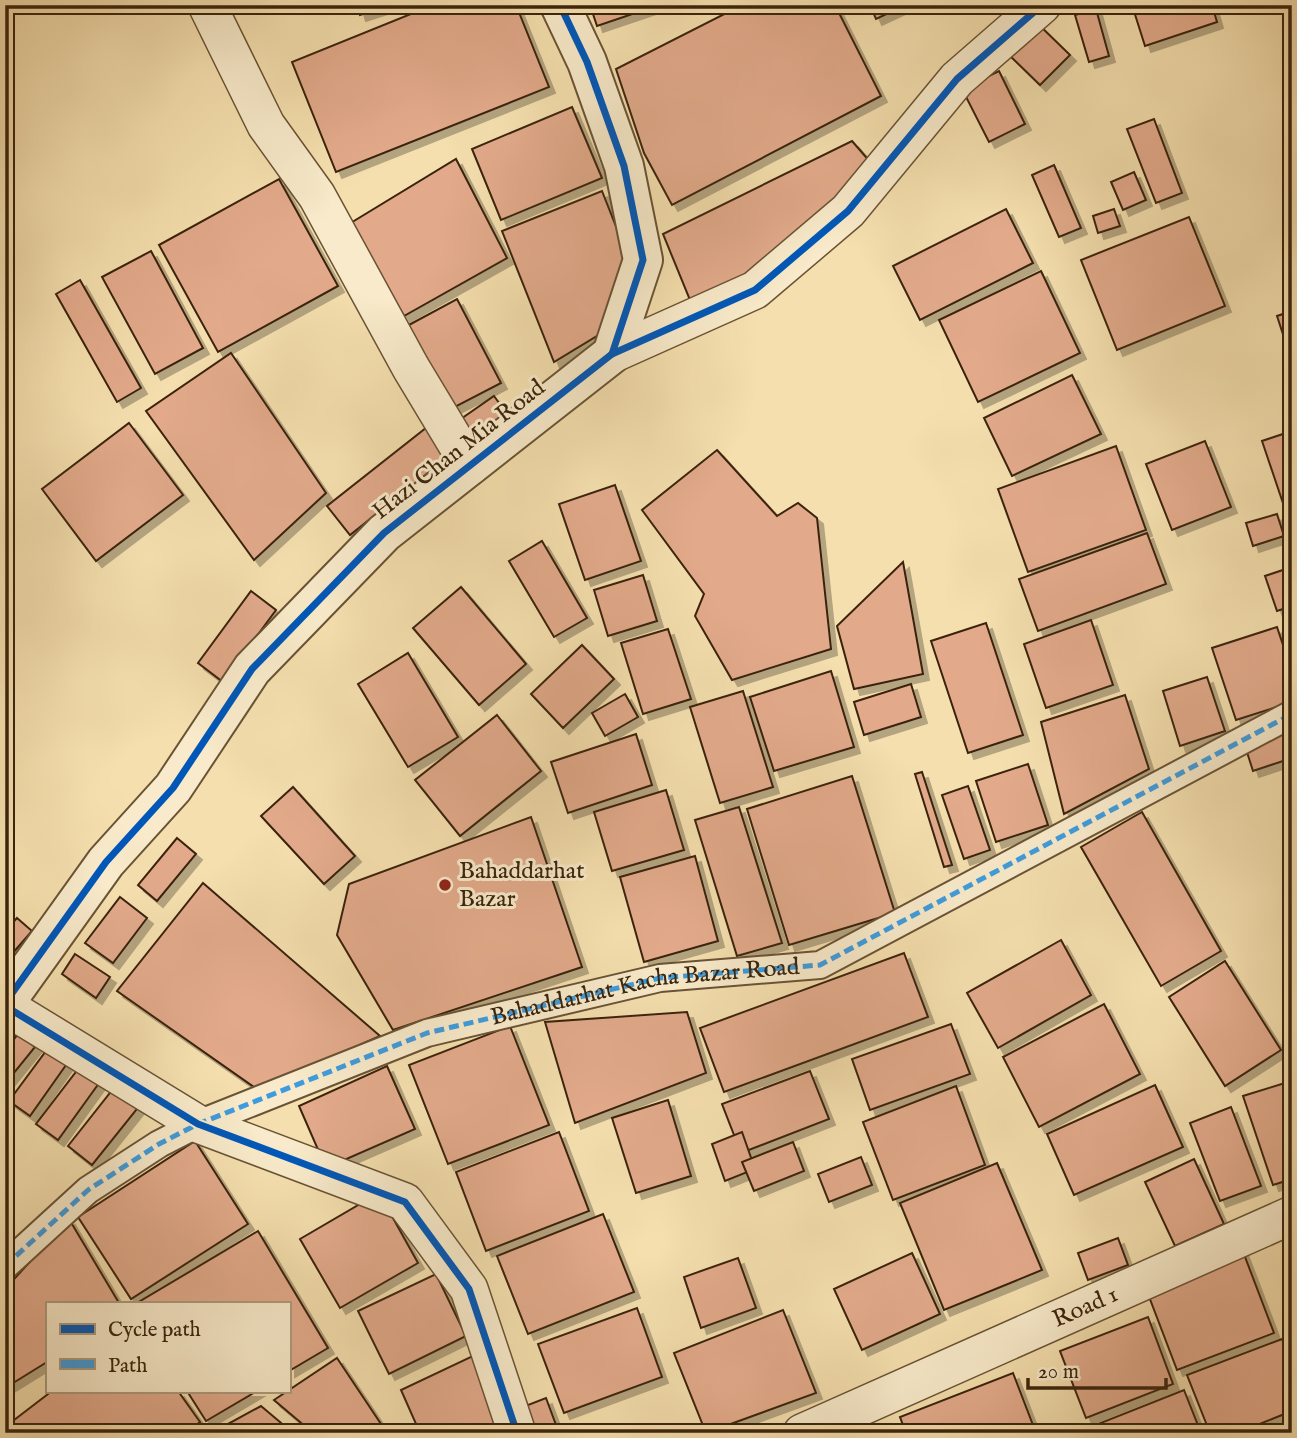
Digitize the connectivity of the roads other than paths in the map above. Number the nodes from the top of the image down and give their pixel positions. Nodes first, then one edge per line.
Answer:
1 (207, 5) edge
2 (560, 5) edge
3 (1042, 5) edge
4 (612, 354) junction
5 (470, 466) junction
6 (1292, 714) edge
7 (5, 1004) edge
8 (198, 1124) junction
9 (1292, 1215) edge
10 (5, 1266) edge
11 (517, 1433) edge
12 (802, 1433) edge

1 - 5 street
2 - 4 street
3 - 4 street
4 - 5 street, Hazi Chan Mia Road
5 - 7 street, Hazi Chan Mia Road
6 - 8 street, Bahaddarhat Kacha Bazar Road
7 - 8 street
8 - 10 street, Bahaddarhat Kacha Bazar Road
8 - 11 street
9 - 12 street, Road 1

